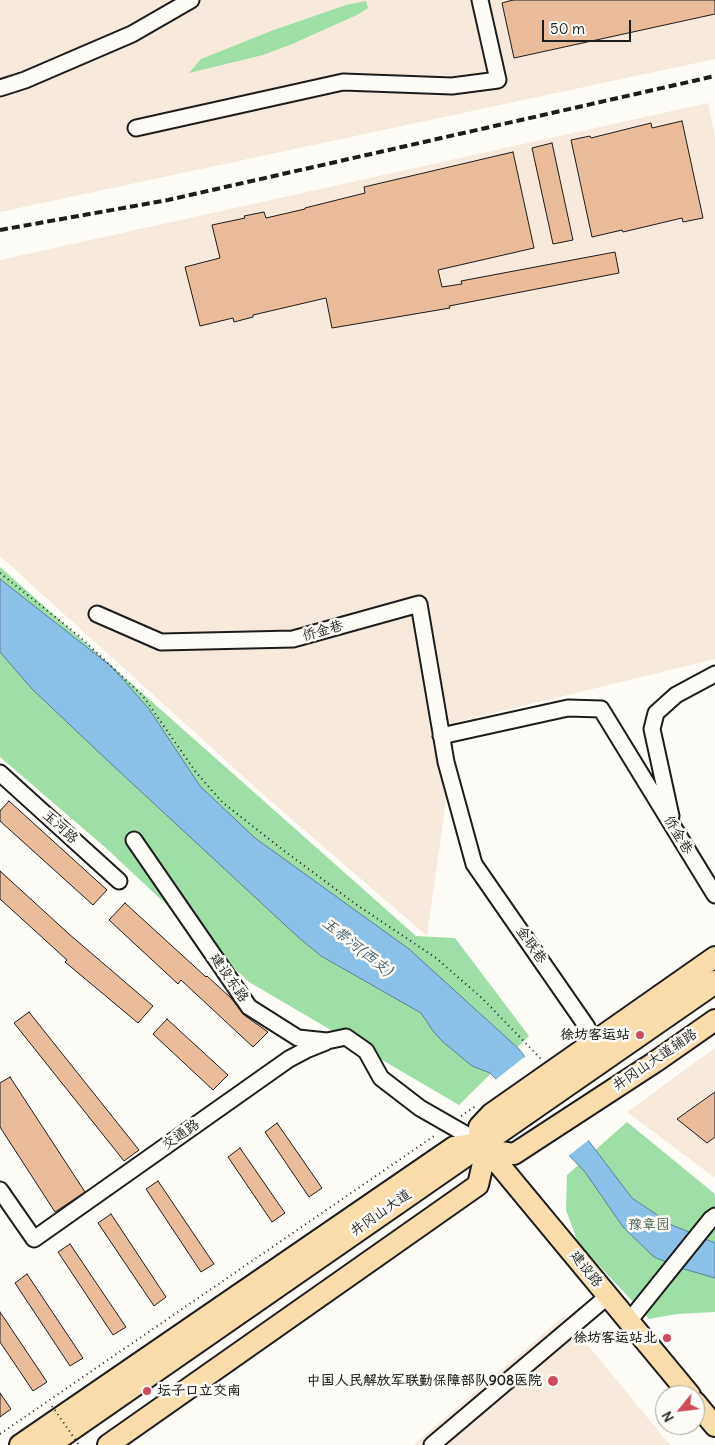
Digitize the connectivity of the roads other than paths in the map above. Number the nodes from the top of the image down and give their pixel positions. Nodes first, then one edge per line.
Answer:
1 (191, 0) edge
2 (480, 0) edge
3 (0, 88) edge
4 (136, 128) dead end
5 (97, 614) dead end
6 (715, 674) edge
7 (441, 736) junction
8 (0, 772) edge
9 (673, 827) junction
10 (134, 840) dead end
11 (474, 864) joint
12 (119, 881) dead end
13 (715, 895) edge
14 (715, 957) edge
15 (715, 982) edge
16 (715, 993) edge
17 (715, 1020) edge
18 (588, 1027) dead end
19 (332, 1040) junction
20 (567, 1091) junction
21 (521, 1132) junction
22 (484, 1147) junction
23 (0, 1190) edge
24 (711, 1220) edge
25 (608, 1296) junction
26 (629, 1321) junction
27 (682, 1385) edge
28 (705, 1414) edge
29 (715, 1426) edge
30 (20, 1445) edge
31 (48, 1445) edge
32 (71, 1445) edge
33 (108, 1445) edge
34 (432, 1445) edge

1 - 3 street
2 - 4 street
5 - 7 street, 侨金巷
6 - 9 street
7 - 9 street, 侨金巷
7 - 11 street, 侨金巷
8 - 12 street, 玉河路
9 - 13 street, 侨金巷
10 - 19 street, 建设东路
11 - 18 street, 金联巷
14 - 22 main road
15 - 20 highway, 井冈山大道
16 - 20 highway, 井冈山大道
17 - 21 main road, 井冈山大道辅路
19 - 22 street, 建设东路
19 - 23 street, 交通路
20 - 21 highway, 井冈山大道
21 - 22 highway, 井冈山大道
21 - 22 main road
22 - 25 main road, 建设路
22 - 30 main road
22 - 31 highway, 井冈山大道
22 - 32 highway, 井冈山大道
22 - 33 main road
24 - 26 street
25 - 26 main road, 建设路
25 - 34 street
26 - 27 main road, 建设路
28 - 29 main road

